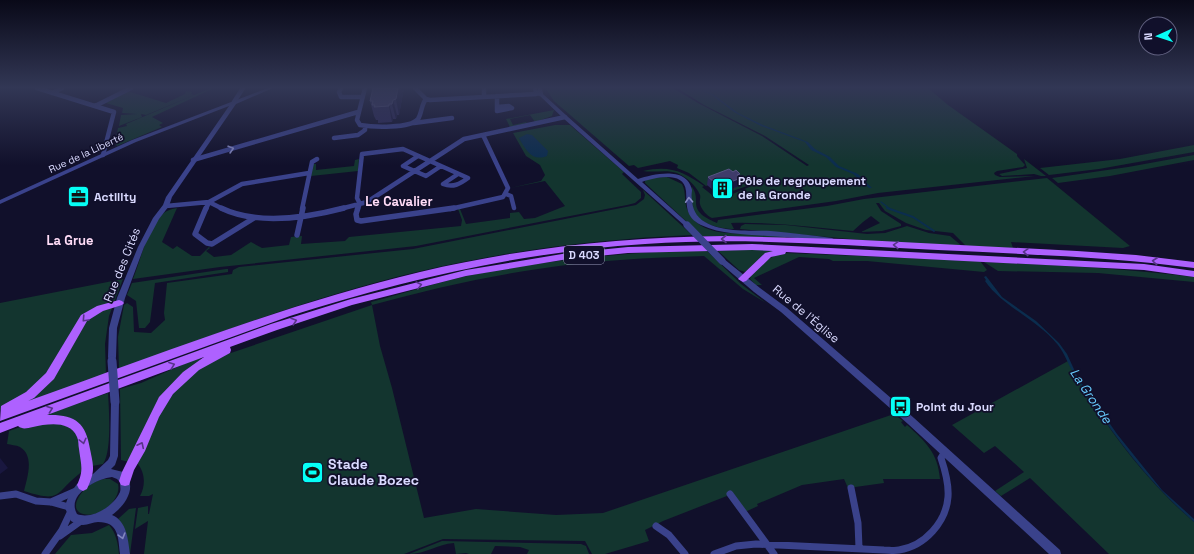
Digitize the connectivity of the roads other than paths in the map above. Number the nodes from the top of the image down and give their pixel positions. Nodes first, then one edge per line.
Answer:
1 (114, 114) edge
2 (203, 114) edge
3 (226, 114) edge
4 (352, 114) edge
5 (358, 114) edge
6 (419, 114) edge
7 (561, 114) edge
8 (565, 117) junction
9 (452, 118) dead end
10 (414, 123) junction
11 (365, 126) junction
12 (483, 135) junction
13 (334, 138) dead end
14 (103, 156) junction
15 (418, 156) junction
16 (317, 159) dead end
17 (193, 160) junction
18 (429, 161) junction
19 (441, 166) junction
20 (414, 171) junction
21 (309, 173) junction
22 (458, 174) dead end
23 (638, 181) junction
24 (506, 194) junction
25 (0, 202) edge
26 (209, 202) junction
27 (360, 204) junction
28 (166, 206) junction
29 (514, 208) dead end
30 (301, 217) junction
31 (254, 218) junction
32 (297, 235) dead end
33 (852, 242) junction
34 (833, 252) junction
35 (1194, 265) edge
36 (1194, 274) edge
37 (743, 279) junction
38 (119, 303) junction
39 (274, 327) junction
40 (0, 411) edge
41 (0, 416) edge
42 (0, 429) edge
43 (944, 453) junction
44 (112, 462) junction
45 (116, 474) junction
46 (97, 476) junction
47 (125, 481) junction
48 (81, 487) junction
49 (851, 488) dead end
50 (730, 494) dead end
51 (0, 496) edge
52 (51, 502) junction
53 (70, 510) junction
54 (98, 518) junction
55 (82, 520) junction
56 (656, 526) dead end
57 (58, 537) junction
58 (766, 544) junction
59 (859, 548) junction
60 (875, 552) edge
61 (886, 552) edge
62 (45, 554) edge
63 (125, 554) edge
64 (685, 554) edge
65 (714, 554) edge
66 (774, 554) edge
67 (1056, 554) edge

1 - 14 street
2 - 14 street, Rue de la Liberté
3 - 17 street, Rue des Cités
17 -> 4 street
5 - 11 street
6 - 10 street
7 - 8 street, Rue de l'Église
8 - 12 street
8 - 23 street, Rue de l'Église
9 - 10 street
10 - 11 street
11 - 13 street
12 - 18 street
12 - 24 street
14 - 25 street, Rue de la Liberté
15 - 18 street
15 - 20 street
15 - 27 street
16 - 21 street
17 - 28 street, Rue des Cités
18 - 19 street
18 - 20 street
19 - 20 street
19 - 22 street
20 - 27 street
21 - 26 street
21 - 30 street
33 -> 23 street
23 - 37 street, Rue de l'Église, bridge
24 - 27 street
24 - 29 street
26 - 28 street
26 - 31 street
26 - 31 street
27 - 30 street
28 - 38 street, Rue des Cités
30 - 31 street
30 - 32 street
35 -> 33 main road, D 403
33 -> 41 main road, D 403
34 - 36 main road, D 403
34 - 37 main road
39 -> 34 main road, D 403
37 - 43 street, Rue de l'Église
38 -> 40 main road
38 - 44 street, Rue des Cités, bridge
42 -> 39 main road, D 403
47 -> 39 main road
42 -> 48 main road
43 - 61 street
43 - 67 street, Rue de l'Église
44 - 45 street, Rue des Cités
44 - 46 street
45 - 46 street
45 - 47 street
46 - 48 street
47 - 54 street
48 - 52 street
48 - 53 street
49 - 59 street
50 - 58 street
51 - 52 street
52 - 53 street
53 - 55 street
53 - 57 street
54 - 55 street
54 -> 63 street
55 - 57 street
56 - 64 street
57 - 62 street
58 - 59 street
58 - 65 street
58 - 66 street
59 - 60 street
60 - 61 street

